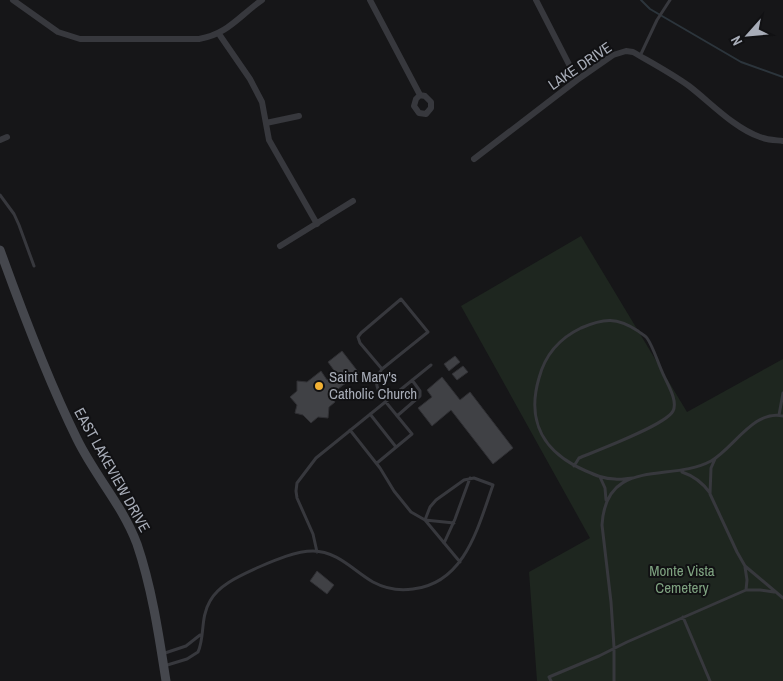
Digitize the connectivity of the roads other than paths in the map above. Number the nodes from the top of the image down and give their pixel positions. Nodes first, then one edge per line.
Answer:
1 (13, 0) edge
2 (262, 0) edge
3 (370, 0) edge
4 (536, 0) edge
5 (670, 0) edge
6 (219, 34) junction
7 (640, 56) junction
8 (577, 80) junction
9 (420, 96) dead end
10 (299, 116) dead end
11 (266, 123) junction
12 (7, 137) dead end
13 (0, 140) edge
14 (783, 141) edge
15 (474, 160) dead end
16 (0, 195) edge
17 (353, 201) dead end
18 (317, 224) junction
19 (280, 246) dead end
20 (0, 250) edge
21 (34, 266) dead end
22 (431, 365) dead end
23 (382, 369) junction
24 (412, 380) junction
25 (783, 392) edge
26 (386, 402) junction
27 (370, 414) junction
28 (397, 416) junction
29 (781, 416) edge
30 (350, 430) junction
31 (396, 447) junction
32 (715, 458) junction
33 (377, 463) junction
34 (574, 466) junction
35 (681, 471) junction
36 (599, 477) junction
37 (470, 478) junction
38 (633, 478) junction
39 (710, 494) junction
40 (606, 501) junction
41 (425, 520) junction
42 (454, 523) junction
43 (444, 543) junction
44 (317, 552) junction
45 (460, 562) junction
46 (745, 566) junction
47 (746, 590) junction
48 (774, 592) junction
49 (783, 598) edge
50 (683, 617) junction
51 (201, 634) junction
52 (614, 647) junction
53 (162, 654) junction
54 (164, 666) junction
55 (166, 681) edge
56 (551, 681) edge
57 (614, 681) edge
58 (710, 681) edge

1 - 6 street
2 - 6 street
3 - 9 street
4 - 8 street
5 - 7 lane
6 - 11 street
7 - 8 street, LAKE DRIVE
7 - 14 street, LAKE DRIVE
8 - 15 street, LAKE DRIVE
10 - 11 street
11 - 18 street
12 - 13 street
16 - 21 lane
17 - 18 street
18 - 19 street
20 - 53 street, EAST LAKEVIEW DRIVE
22 - 24 lane
23 - 23 lane
23 - 26 lane
24 - 26 lane
24 - 28 lane
25 - 29 lane
26 - 27 lane
26 - 28 lane
27 - 30 lane
27 - 31 lane
28 - 31 lane
29 - 32 lane
30 - 33 lane
30 - 44 lane
31 - 33 lane
32 - 35 lane
32 - 39 lane
33 - 41 lane
34 - 34 lane
34 - 36 lane
35 - 38 lane
35 - 39 lane
36 - 38 lane
36 - 40 lane
37 - 41 lane
37 - 42 lane
37 - 45 lane
38 - 40 lane
39 - 46 lane
40 - 52 lane
41 - 42 lane
41 - 43 lane
42 - 43 lane
43 - 45 lane
44 - 45 lane
44 - 51 lane
46 - 47 lane
46 - 48 lane
47 - 48 lane
47 - 50 lane
48 - 49 lane
50 - 52 lane
50 - 58 lane
51 - 53 lane
51 - 54 lane
52 - 56 lane
52 - 57 lane
53 - 54 street, EAST LAKEVIEW DRIVE
54 - 55 street, EAST LAKEVIEW DRIVE

